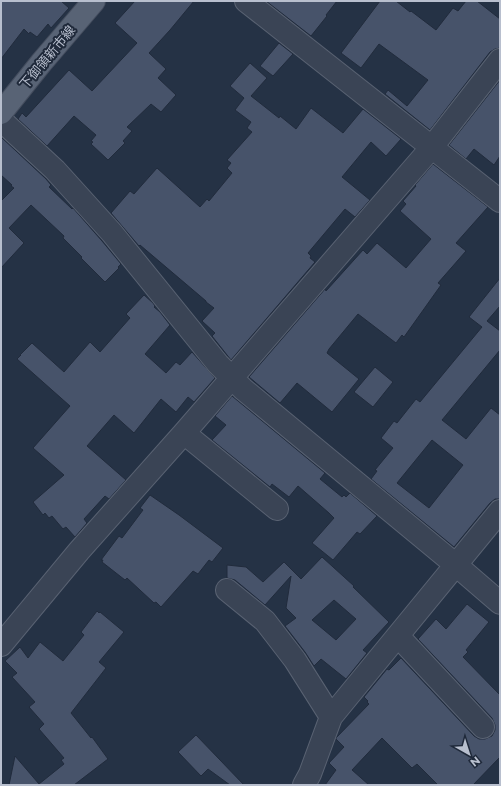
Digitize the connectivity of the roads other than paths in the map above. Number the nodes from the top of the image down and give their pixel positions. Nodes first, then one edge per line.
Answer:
1 (94, 1) edge
2 (246, 1) edge
3 (500, 60) edge
4 (1, 113) edge
5 (1, 120) edge
6 (432, 147) junction
7 (500, 201) edge
8 (231, 378) junction
9 (184, 433) junction
10 (276, 509) dead end
11 (500, 511) edge
12 (456, 565) junction
13 (227, 590) dead end
14 (500, 603) edge
15 (398, 636) junction
16 (1, 645) edge
17 (331, 717) junction
18 (483, 727) dead end
19 (304, 785) edge

1 - 4 main road, 下御領新市線
2 - 6 street
3 - 6 street
5 - 8 street
6 - 7 street
6 - 8 street
8 - 9 street
8 - 12 street
9 - 10 street
9 - 16 street
11 - 12 street
12 - 14 street
12 - 15 street
13 - 17 street
15 - 17 street
15 - 18 street
17 - 19 street

